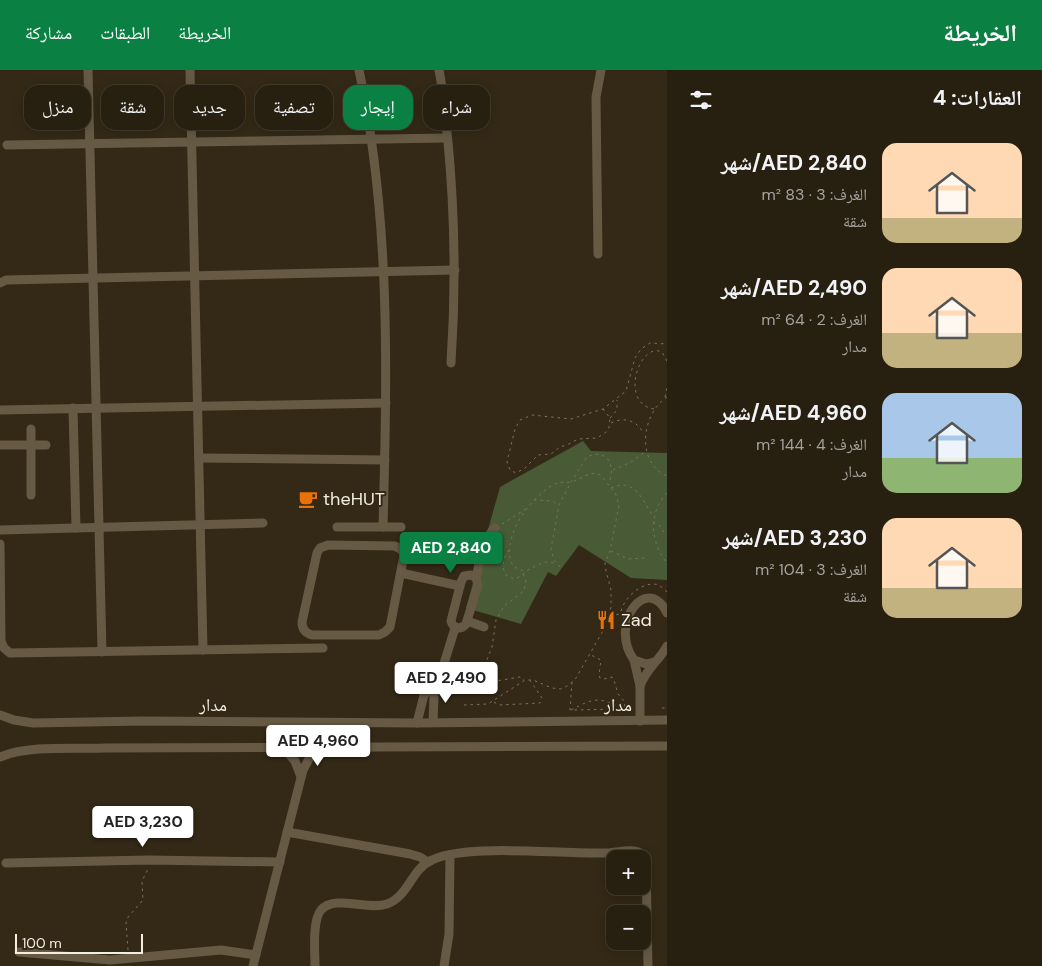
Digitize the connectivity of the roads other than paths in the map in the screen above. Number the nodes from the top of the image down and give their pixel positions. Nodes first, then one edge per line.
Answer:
1 (88, 70) edge
2 (190, 70) edge
3 (359, 70) edge
4 (439, 70) edge
5 (601, 70) edge
6 (447, 138) junction
7 (370, 139) junction
8 (192, 142) junction
9 (89, 144) junction
10 (7, 145) dead end
11 (598, 254) dead end
12 (455, 270) junction
13 (384, 272) junction
14 (195, 276) junction
15 (93, 278) junction
16 (0, 283) edge
17 (451, 363) dead end
18 (386, 402) junction
19 (198, 406) junction
20 (73, 408) junction
21 (96, 408) junction
22 (0, 410) edge
23 (31, 429) dead end
24 (31, 445) junction
25 (46, 445) dead end
26 (0, 446) edge
27 (199, 458) junction
28 (385, 460) junction
29 (32, 495) dead end
30 (263, 523) dead end
31 (200, 524) junction
32 (337, 527) dead end
33 (383, 527) junction
34 (401, 527) dead end
35 (76, 528) junction
36 (99, 528) junction
37 (495, 528) road end
38 (0, 530) edge
39 (0, 544) edge
40 (400, 573) junction
41 (476, 578) junction
42 (460, 586) junction
43 (667, 613) edge
44 (467, 621) junction
45 (484, 627) dead end
46 (455, 628) junction
47 (667, 646) edge
48 (323, 648) dead end
49 (204, 650) junction
50 (102, 652) junction
51 (634, 660) junction
52 (654, 662) junction
53 (640, 686) junction
54 (433, 687) junction
55 (0, 715) edge
56 (667, 720) edge
57 (640, 721) junction
58 (417, 722) junction
59 (433, 722) junction
60 (667, 746) edge
61 (321, 747) junction
62 (284, 748) junction
63 (0, 757) edge
64 (301, 777) junction
65 (287, 832) junction
66 (606, 852) edge
67 (450, 855) junction
68 (280, 862) junction
69 (428, 862) junction
70 (6, 863) dead end
71 (645, 895) edge
72 (19, 952) dead end
73 (256, 954) junction
74 (253, 966) edge
75 (315, 966) edge
76 (444, 966) edge
77 (648, 966) edge

1 - 9 street
2 - 8 street
3 - 7 street
4 - 6 street
5 - 11 street
6 - 7 street
6 - 12 street
7 - 8 street
7 - 13 street
8 - 9 street
8 - 14 street
9 - 10 street
9 - 15 street
12 - 13 street
12 - 17 street
13 - 14 street
13 - 18 street
14 - 15 street
14 - 19 street
15 - 16 street
15 - 21 street
18 - 19 street
18 - 28 street
19 - 21 street
19 - 27 street
20 - 21 street
20 - 22 street
20 - 35 street
21 - 36 street
23 - 24 street
24 - 25 street
24 - 26 street
24 - 29 street
27 - 28 street
27 - 31 street
28 - 33 street
30 - 31 street
31 - 36 street
31 - 49 street
32 - 33 street
33 - 34 street
35 - 36 street
35 - 38 street
36 - 50 street
37 - 41 street
39 - 50 street
40 - 40 street
40 - 42 street
41 - 42 street
41 - 44 street
42 - 46 street
43 - 51 street
44 - 45 street
44 - 46 street
46 - 54 street
47 - 52 street
48 - 49 street
49 - 50 street
51 - 52 street
51 - 53 street
52 - 53 street
53 - 57 street
54 - 58 street
54 - 59 street
55 - 58 street, مدار
56 - 57 street, مدار
57 - 59 street, مدار
58 - 59 street, مدار
60 - 61 street
61 - 62 street
61 - 64 street
62 - 63 street
62 - 64 street
64 - 65 street
65 - 68 street
65 - 69 street
66 - 67 street
67 - 69 street
67 - 76 street
68 - 70 street
68 - 73 street
69 - 75 street
71 - 77 street
72 - 73 street
73 - 74 street

